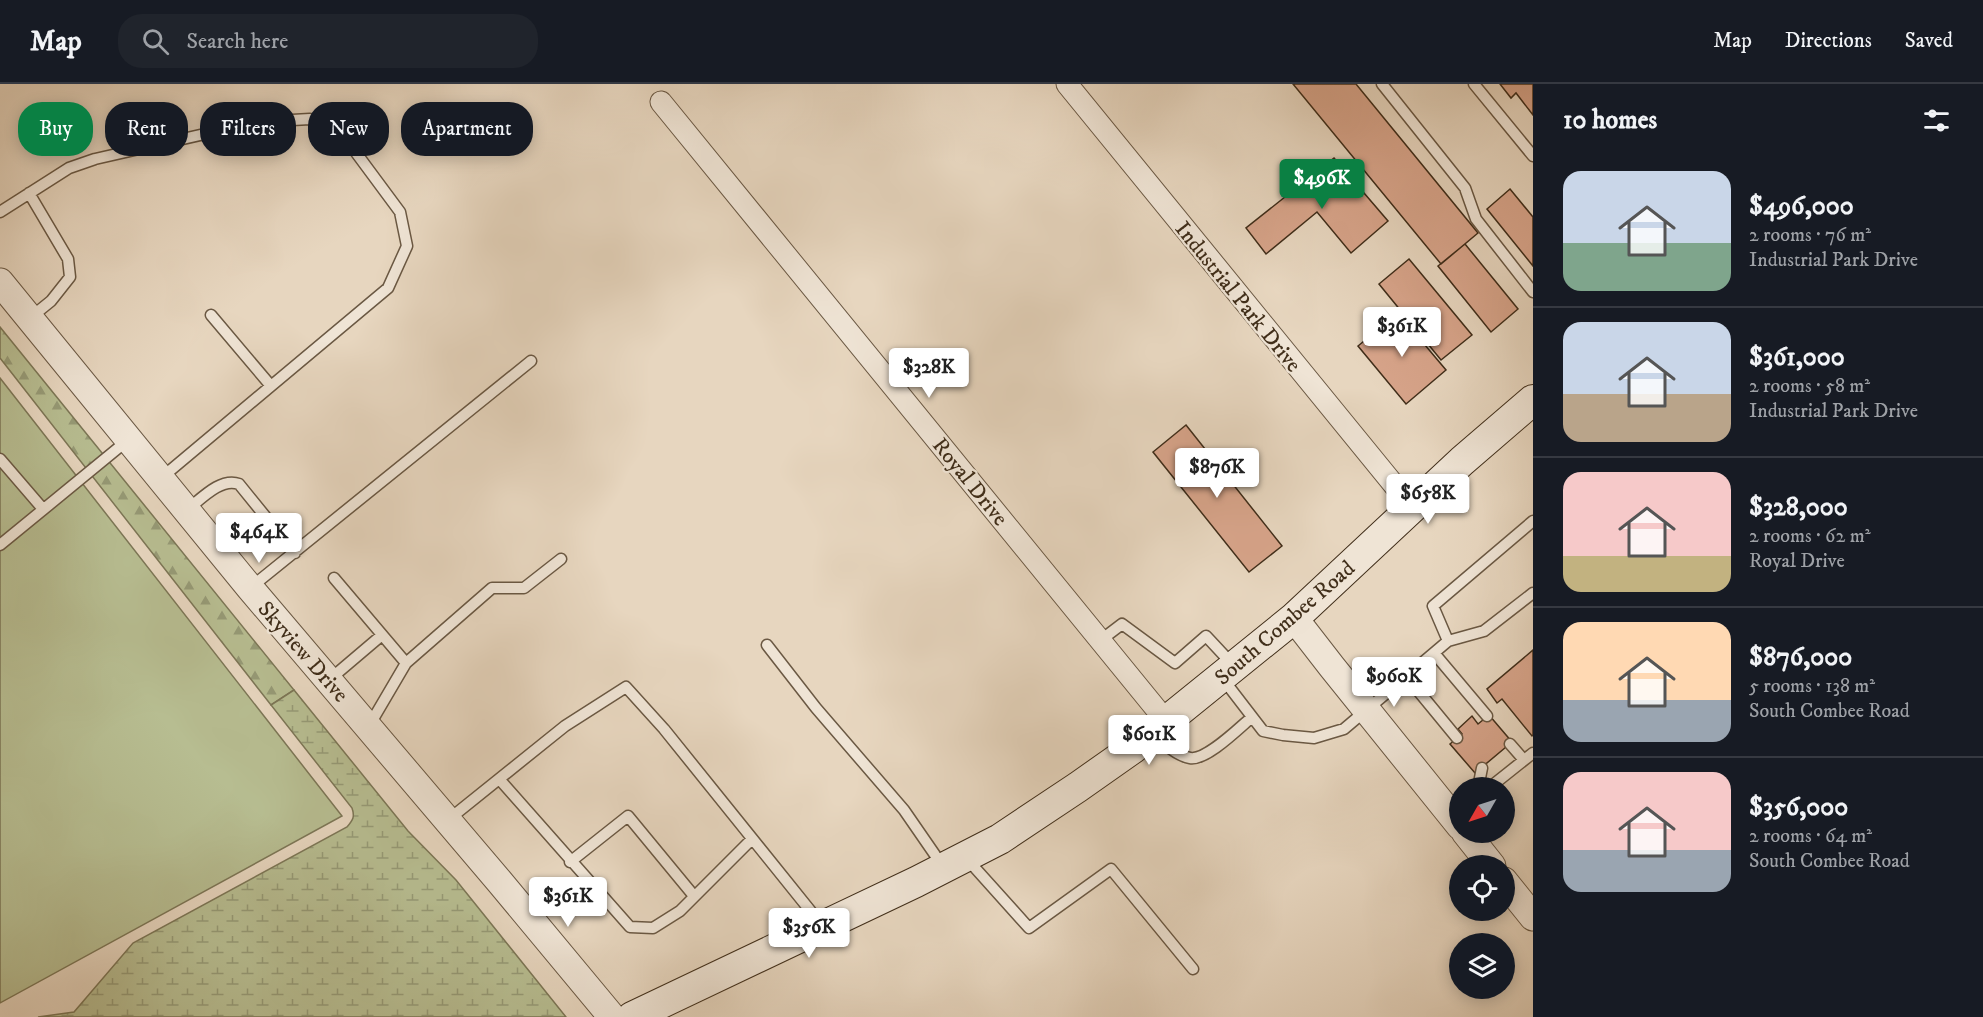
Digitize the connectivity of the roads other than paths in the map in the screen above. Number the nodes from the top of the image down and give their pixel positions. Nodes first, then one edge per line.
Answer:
1 (1067, 84) edge
2 (1382, 84) edge
3 (1474, 84) edge
4 (661, 102) dead end
5 (1533, 156) edge
6 (29, 193) junction
7 (0, 212) edge
8 (0, 282) edge
9 (1533, 292) edge
10 (212, 315) dead end
11 (30, 319) junction
12 (531, 361) dead end
13 (271, 386) junction
14 (1533, 400) edge
15 (128, 440) junction
16 (0, 459) edge
17 (160, 479) junction
18 (1412, 507) junction
19 (43, 509) junction
20 (186, 511) junction
21 (1533, 522) edge
22 (0, 545) edge
23 (295, 553) junction
24 (561, 559) dead end
25 (334, 578) dead end
26 (250, 588) junction
27 (1533, 593) edge
28 (1294, 618) junction
29 (382, 635) junction
30 (1101, 640) junction
31 (1448, 641) junction
32 (766, 645) dead end
33 (1434, 653) junction
34 (406, 663) junction
35 (1227, 672) junction
36 (1407, 676) junction
37 (329, 681) junction
38 (1367, 711) junction
39 (1487, 716) dead end
40 (1252, 717) junction
41 (369, 726) junction
42 (1159, 727) junction
43 (1457, 738) dead end
44 (1510, 744) dead end
45 (1528, 756) edge
46 (1482, 768) dead end
47 (1480, 777) edge
48 (1502, 777) edge
49 (500, 780) junction
50 (1449, 810) edge
51 (448, 820) junction
52 (752, 839) junction
53 (570, 862) junction
54 (955, 862) junction
55 (1515, 894) edge
56 (694, 896) junction
57 (1533, 916) edge
58 (823, 926) junction
59 (1193, 969) dead end
60 (612, 1017) edge
61 (632, 1017) edge

1 - 18 street, Industrial Park Drive
2 - 9 lane
3 - 5 lane
4 - 30 street, Royal Drive
6 - 7 lane
6 - 11 lane
6 - 13 lane
8 - 11 street, Skyview Drive
10 - 13 lane
11 - 15 street, Skyview Drive
12 - 23 lane
13 - 17 lane
14 - 18 main road, South Combee Road
15 - 17 street, Skyview Drive
15 - 19 lane
16 - 19 lane
17 - 20 street, Skyview Drive
18 - 28 main road, South Combee Road
19 - 22 lane
20 - 23 lane
20 - 26 street, Skyview Drive
21 - 31 lane
23 - 26 lane
24 - 34 lane
25 - 29 lane
26 - 37 street, Skyview Drive
27 - 31 lane
28 - 35 main road, South Combee Road
28 - 38 street
29 - 34 lane
29 - 37 lane
30 - 35 lane
30 - 42 street, Royal Drive
31 - 33 lane
32 - 54 lane
33 - 36 lane
33 - 39 lane
34 - 41 lane
35 - 40 lane
35 - 42 main road, South Combee Road
36 - 38 lane
36 - 43 lane
37 - 41 street, Skyview Drive
38 - 40 lane
38 - 50 street
40 - 42 lane
41 - 51 street, Skyview Drive
42 - 54 main road, South Combee Road
44 - 45 lane
45 - 48 lane
46 - 47 lane
49 - 51 lane
49 - 52 lane
49 - 53 lane
51 - 60 street, Skyview Drive
52 - 56 lane
52 - 58 lane
53 - 56 lane
53 - 56 lane
54 - 58 main road, South Combee Road
54 - 59 lane
55 - 57 street
58 - 61 main road, South Combee Road

